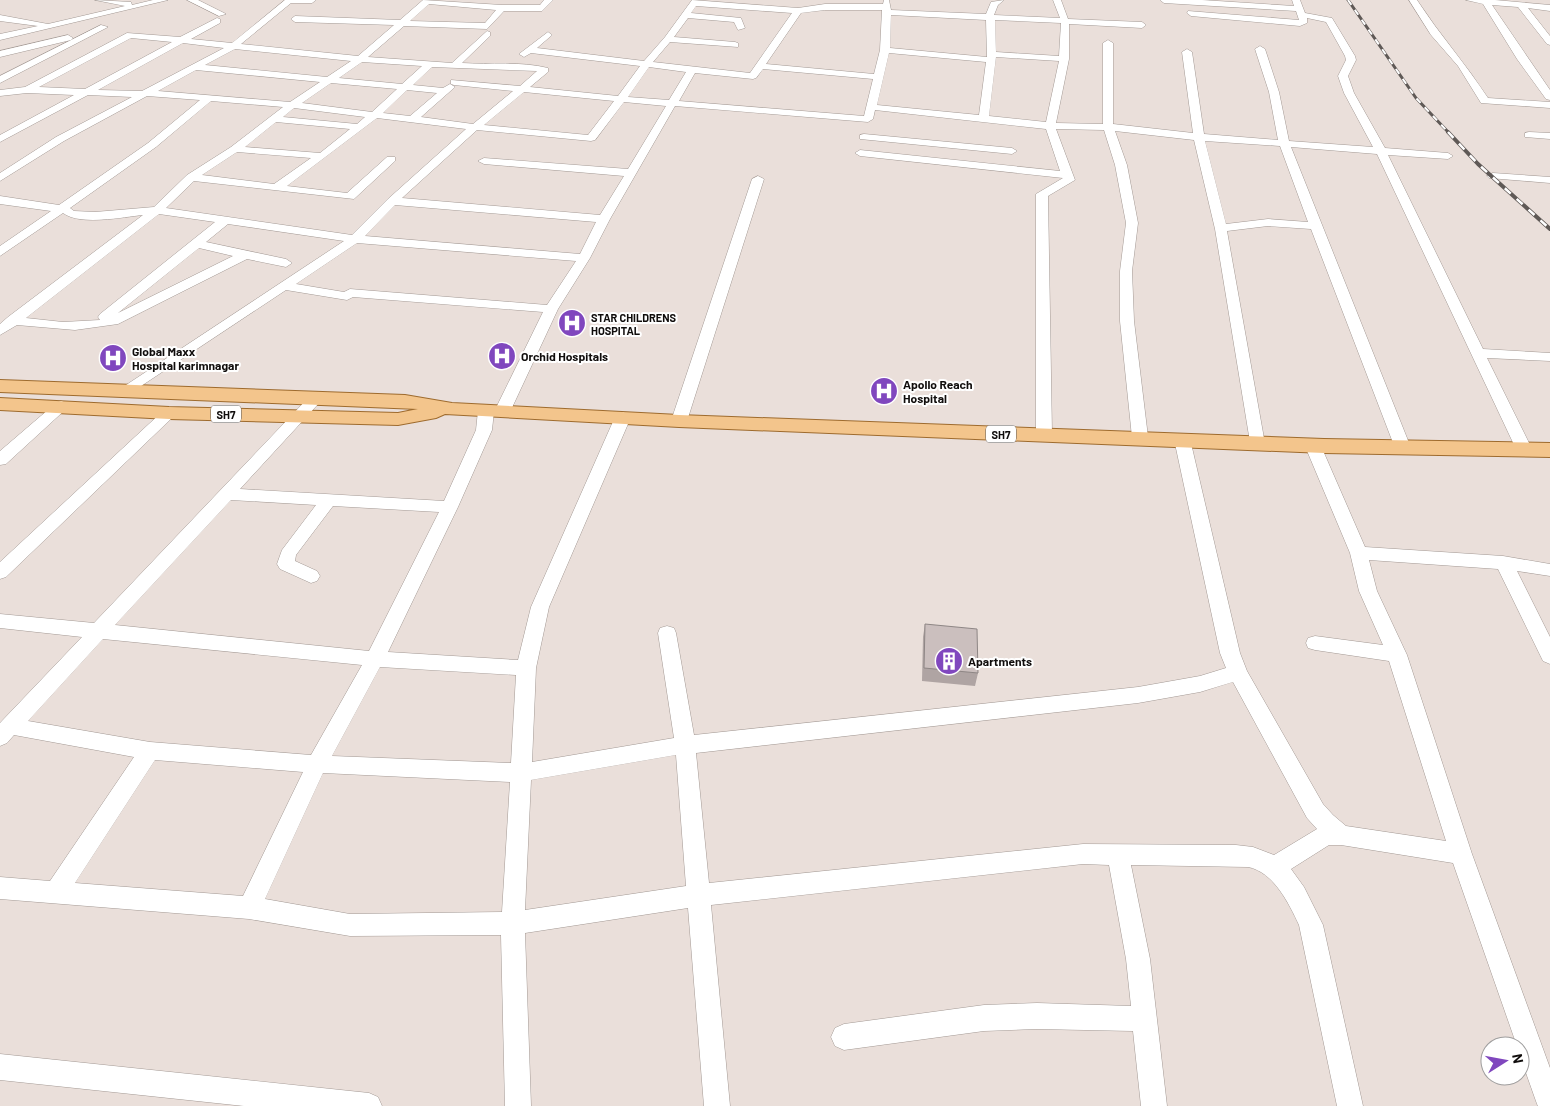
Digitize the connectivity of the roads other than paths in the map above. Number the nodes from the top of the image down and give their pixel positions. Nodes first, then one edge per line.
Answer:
1 (99, 0) edge
2 (164, 0) edge
3 (191, 0) edge
4 (312, 0) edge
5 (428, 0) edge
6 (549, 0) edge
7 (1000, 0) edge
8 (1056, 0) edge
9 (1164, 0) edge
10 (1296, 0) edge
11 (1413, 0) edge
12 (1470, 0) edge
13 (695, 2) edge
14 (1486, 2) junction
15 (1497, 2) edge
16 (748, 3) edge
17 (1532, 3) edge
18 (141, 5) junction
19 (1521, 5) junction
20 (887, 6) edge
21 (502, 8) junction
22 (1550, 8) edge
23 (798, 11) junction
24 (1301, 12) junction
25 (1191, 13) dead end
26 (686, 16) junction
27 (990, 17) junction
28 (0, 18) edge
29 (295, 19) dead end
30 (1065, 21) junction
31 (400, 23) junction
32 (57, 25) junction
33 (1142, 25) dead end
34 (104, 27) dead end
35 (43, 28) junction
36 (741, 28) dead end
37 (487, 34) dead end
38 (548, 35) dead end
39 (0, 38) edge
40 (76, 38) junction
41 (668, 39) junction
42 (180, 40) junction
43 (1550, 42) edge
44 (1108, 43) dead end
45 (736, 45) dead end
46 (232, 47) junction
47 (1260, 49) dead end
48 (529, 50) junction
49 (885, 50) junction
50 (1187, 52) dead end
51 (0, 54) edge
52 (991, 57) junction
53 (360, 59) junction
54 (1064, 59) junction
55 (430, 64) junction
56 (646, 64) junction
57 (455, 65) junction
58 (760, 66) junction
59 (472, 67) junction
60 (508, 67) junction
61 (194, 68) junction
62 (691, 71) junction
63 (879, 77) junction
64 (0, 80) edge
65 (328, 81) junction
66 (454, 82) junction
67 (404, 87) junction
68 (524, 88) junction
69 (27, 90) junction
70 (85, 91) junction
71 (446, 91) junction
72 (0, 93) edge
73 (142, 94) junction
74 (1550, 96) edge
75 (209, 98) junction
76 (621, 99) junction
77 (0, 104) edge
78 (672, 104) junction
79 (292, 105) junction
80 (1550, 105) edge
81 (871, 107) junction
82 (373, 116) junction
83 (274, 119) junction
84 (868, 119) junction
85 (984, 119) junction
86 (412, 120) junction
87 (1050, 126) junction
88 (359, 127) junction
89 (475, 127) junction
90 (1108, 127) junction
91 (1529, 134) dead end
92 (1550, 136) edge
93 (864, 137) junction
94 (1199, 137) junction
95 (0, 139) edge
96 (1284, 144) junction
97 (234, 149) junction
98 (1012, 151) dead end
99 (1381, 151) junction
100 (322, 156) junction
101 (1448, 156) dead end
102 (391, 159) dead end
103 (484, 161) dead end
104 (631, 173) junction
105 (1067, 175) junction
106 (1492, 176) dead end
107 (192, 177) junction
108 (0, 178) edge
109 (758, 179) dead end
110 (1550, 180) edge
111 (276, 188) junction
112 (0, 200) edge
113 (392, 201) junction
114 (64, 209) junction
115 (157, 210) junction
116 (604, 218) junction
117 (225, 220) junction
118 (1315, 226) junction
119 (1221, 229) junction
120 (355, 239) junction
121 (195, 242) junction
122 (0, 252) edge
123 (245, 255) junction
124 (584, 258) junction
125 (286, 263) dead end
126 (284, 286) junction
127 (551, 309) junction
128 (13, 320) junction
129 (94, 326) junction
130 (0, 331) edge
131 (1476, 353) junction
132 (1550, 358) edge
133 (0, 386) edge
134 (124, 391) junction
135 (315, 399) junction
136 (0, 404) edge
137 (61, 406) junction
138 (452, 409) junction
139 (494, 411) junction
140 (169, 413) junction
141 (301, 415) junction
142 (623, 418) junction
143 (679, 421) junction
144 (1044, 436) junction
145 (1140, 437) junction
146 (1182, 439) junction
147 (1257, 444) junction
148 (1313, 446) junction
149 (1403, 448) junction
150 (1524, 449) junction
151 (1550, 450) edge
152 (0, 460) edge
153 (225, 494) junction
154 (330, 500) junction
155 (450, 507) junction
156 (1359, 553) junction
157 (1503, 562) junction
158 (1550, 570) edge
159 (0, 572) edge
160 (311, 576) dead end
161 (0, 621) edge
162 (98, 632) junction
163 (668, 633) dead end
164 (1315, 642) dead end
165 (1397, 655) junction
166 (1550, 656) edge
167 (375, 659) junction
168 (526, 668) junction
169 (1238, 673) junction
170 (5, 732) edge
171 (685, 745) junction
172 (150, 751) junction
173 (317, 764) junction
174 (521, 773) junction
175 (1341, 835) junction
176 (1461, 854) junction
177 (1118, 855) junction
178 (1273, 868) junction
179 (0, 888) edge
180 (55, 893) junction
181 (699, 895) junction
182 (249, 908) junction
183 (513, 923) junction
184 (1145, 1019) junction
185 (844, 1037) dead end
186 (0, 1067) edge
187 (1550, 1104) edge
188 (369, 1106) edge
189 (518, 1106) edge
190 (717, 1106) edge
191 (1154, 1106) edge
192 (1350, 1106) edge

1 - 18 street
2 - 18 street
3 - 42 street
4 - 46 street
5 - 21 street
5 - 31 street
6 - 21 street
7 - 27 street
8 - 30 street
9 - 24 street
10 - 24 street
11 - 80 street
12 - 14 street
13 - 16 street
13 - 26 street
14 - 15 street
14 - 74 street
15 - 19 street
16 - 23 street
17 - 19 street
17 - 22 street
18 - 32 street
19 - 43 street
20 - 23 street
20 - 27 street
20 - 49 street
21 - 31 street
23 - 58 street
24 - 25 street
24 - 99 street
26 - 36 street
26 - 41 street
27 - 30 street
27 - 52 street
28 - 32 street
29 - 31 street
30 - 33 street
30 - 54 street
31 - 53 street
32 - 35 street
34 - 40 street
35 - 39 street
35 - 40 street
37 - 57 street
38 - 48 street
40 - 51 street
40 - 64 street
41 - 45 street
41 - 56 street
42 - 46 street
42 - 69 street
42 - 70 street
44 - 90 street
46 - 53 street
46 - 61 street
47 - 96 street
48 - 56 street
48 - 60 street
49 - 52 street
49 - 63 street
50 - 94 street
52 - 54 street
52 - 85 street
53 - 55 street
53 - 65 street
54 - 87 street
55 - 57 street
55 - 67 street
56 - 62 street
56 - 76 street
57 - 59 street
58 - 62 street
58 - 63 street
59 - 60 street
59 - 66 street
60 - 68 street
61 - 65 street
61 - 73 street
62 - 78 street
63 - 81 street
65 - 67 street
65 - 79 street
66 - 68 street
66 - 71 street
67 - 71 street
67 - 82 street
68 - 76 street
68 - 89 street
69 - 70 street
69 - 72 street
69 - 77 street
70 - 73 street
70 - 95 street
71 - 86 street
73 - 75 street
73 - 108 street
75 - 79 street
75 - 114 street
76 - 78 street
76 - 89 street
78 - 84 street
78 - 104 street
79 - 82 street
79 - 83 street
81 - 84 street
81 - 85 street
82 - 86 street
82 - 88 street
83 - 88 street
83 - 97 street
84 - 93 street
85 - 87 street
86 - 89 street
87 - 90 street
87 - 105 street
88 - 100 street
89 - 113 street
90 - 94 street
90 - 145 street
91 - 92 street
93 - 98 street
93 - 105 street
94 - 96 street
94 - 119 street
96 - 99 street
96 - 118 street
97 - 100 street
97 - 107 street
99 - 101 street
99 - 131 street
100 - 111 street
102 - 111 street
103 - 104 street
104 - 116 street
105 - 144 street
106 - 110 street
107 - 111 street
107 - 115 street
109 - 143 street
112 - 114 street
113 - 116 street
113 - 120 street
114 - 115 street
114 - 122 street
115 - 117 street
115 - 128 street
116 - 124 street
117 - 120 street
117 - 121 street
118 - 119 street
118 - 149 street
119 - 147 street
120 - 124 street
120 - 126 street
121 - 123 street
121 - 129 street
123 - 125 street
123 - 129 street
124 - 127 street
126 - 127 street
126 - 134 street
127 - 139 street
128 - 129 street
128 - 130 street
131 - 132 street
131 - 150 street
133 - 134 main road, SH7
134 - 135 main road, SH7
135 - 138 main road, SH7
135 - 141 street
136 - 137 main road, SH7
137 - 140 main road, SH7
137 - 152 street
138 - 139 main road, SH7
138 - 141 main road, SH7
139 - 142 main road, SH7
139 - 155 street
140 - 141 main road, SH7
140 - 159 street
141 - 153 street
142 - 143 main road, SH7
142 - 168 street
143 - 144 main road, SH7
144 - 145 main road, SH7
145 - 146 main road, SH7
146 - 147 main road, SH7
146 - 169 street
147 - 148 main road, SH7
148 - 149 main road, SH7
148 - 156 street
149 - 150 main road, SH7
150 - 151 main road, SH7
153 - 154 street
153 - 162 street
154 - 155 street
154 - 160 street
155 - 167 street
156 - 157 street
156 - 165 street
157 - 158 street
157 - 166 street
161 - 162 street
162 - 167 street
162 - 170 street
163 - 171 street
164 - 165 street
165 - 176 street
167 - 168 street
167 - 173 street
168 - 174 street
169 - 171 street
169 - 175 street
170 - 172 street
171 - 174 street
171 - 181 street
172 - 173 street
172 - 180 street
173 - 174 street
173 - 182 street
174 - 183 street
175 - 176 street
175 - 178 street
176 - 187 street
177 - 178 street
177 - 181 street
177 - 184 street
178 - 192 street
179 - 180 street
180 - 182 street
181 - 183 street
181 - 190 street
182 - 183 street
183 - 189 street
184 - 185 street
184 - 191 street
186 - 188 street

